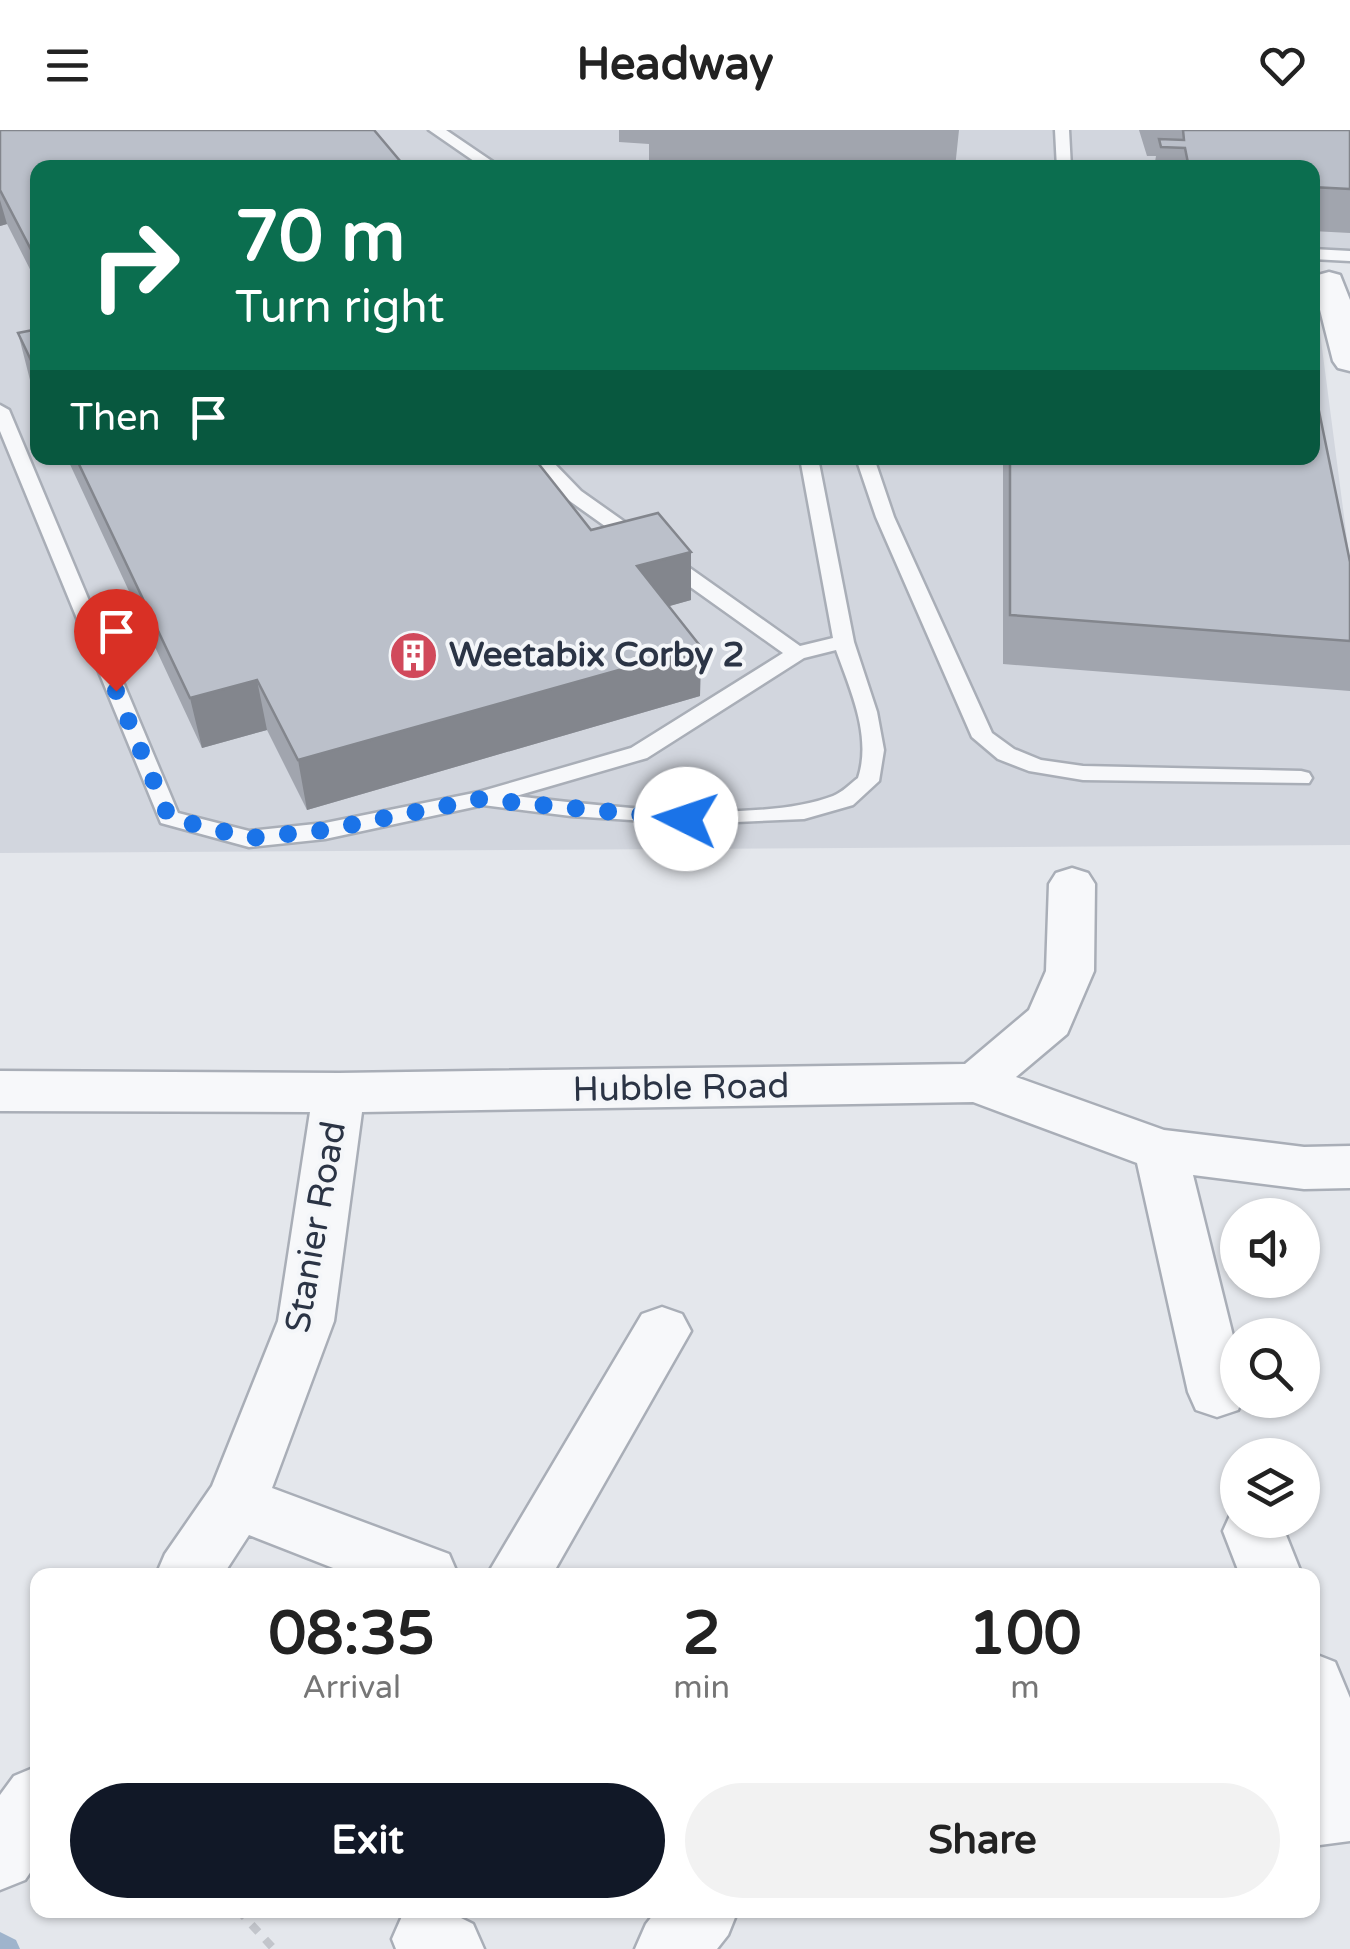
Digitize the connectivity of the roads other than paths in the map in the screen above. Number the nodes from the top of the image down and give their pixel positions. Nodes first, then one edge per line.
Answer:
1 (436, 130) edge
2 (1062, 130) edge
3 (483, 160) edge
4 (1064, 160) edge
5 (1320, 254) edge
6 (1350, 256) edge
7 (1331, 282) edge
8 (1350, 361) edge
9 (0, 410) edge
10 (546, 465) edge
11 (810, 465) edge
12 (867, 465) edge
13 (844, 642) junction
14 (797, 652) junction
15 (1301, 778) dead end
16 (480, 799) junction
17 (1072, 884) dead end
18 (976, 1083) junction
19 (0, 1091) edge
20 (339, 1093) junction
21 (1161, 1150) junction
22 (1350, 1166) edge
23 (662, 1332) dead end
24 (1217, 1392) dead end
25 (236, 1502) junction
26 (192, 1568) edge
27 (409, 1568) edge
28 (522, 1568) edge
29 (1320, 1706) edge
30 (1350, 1784) edge
31 (1350, 1807) edge
32 (1320, 1811) edge
33 (30, 1812) edge
34 (0, 1855) edge
35 (696, 1918) edge
36 (672, 1949) edge

1 - 3 lane
2 - 4 lane
5 - 6 lane
7 - 8 street
9 - 16 lane
10 - 14 lane
11 - 13 lane
12 - 15 lane
13 - 14 lane
13 - 16 lane
14 - 16 lane
17 - 18 street
18 - 20 street, Hubble Road
18 - 21 street, Hubble Road
19 - 20 street, Hubble Road
20 - 25 street, Stanier Road
21 - 22 street, Hubble Road
21 - 24 street
23 - 28 street
25 - 26 street, Stanier Road
25 - 27 street
29 - 30 street
31 - 32 street
33 - 34 street
35 - 36 street

